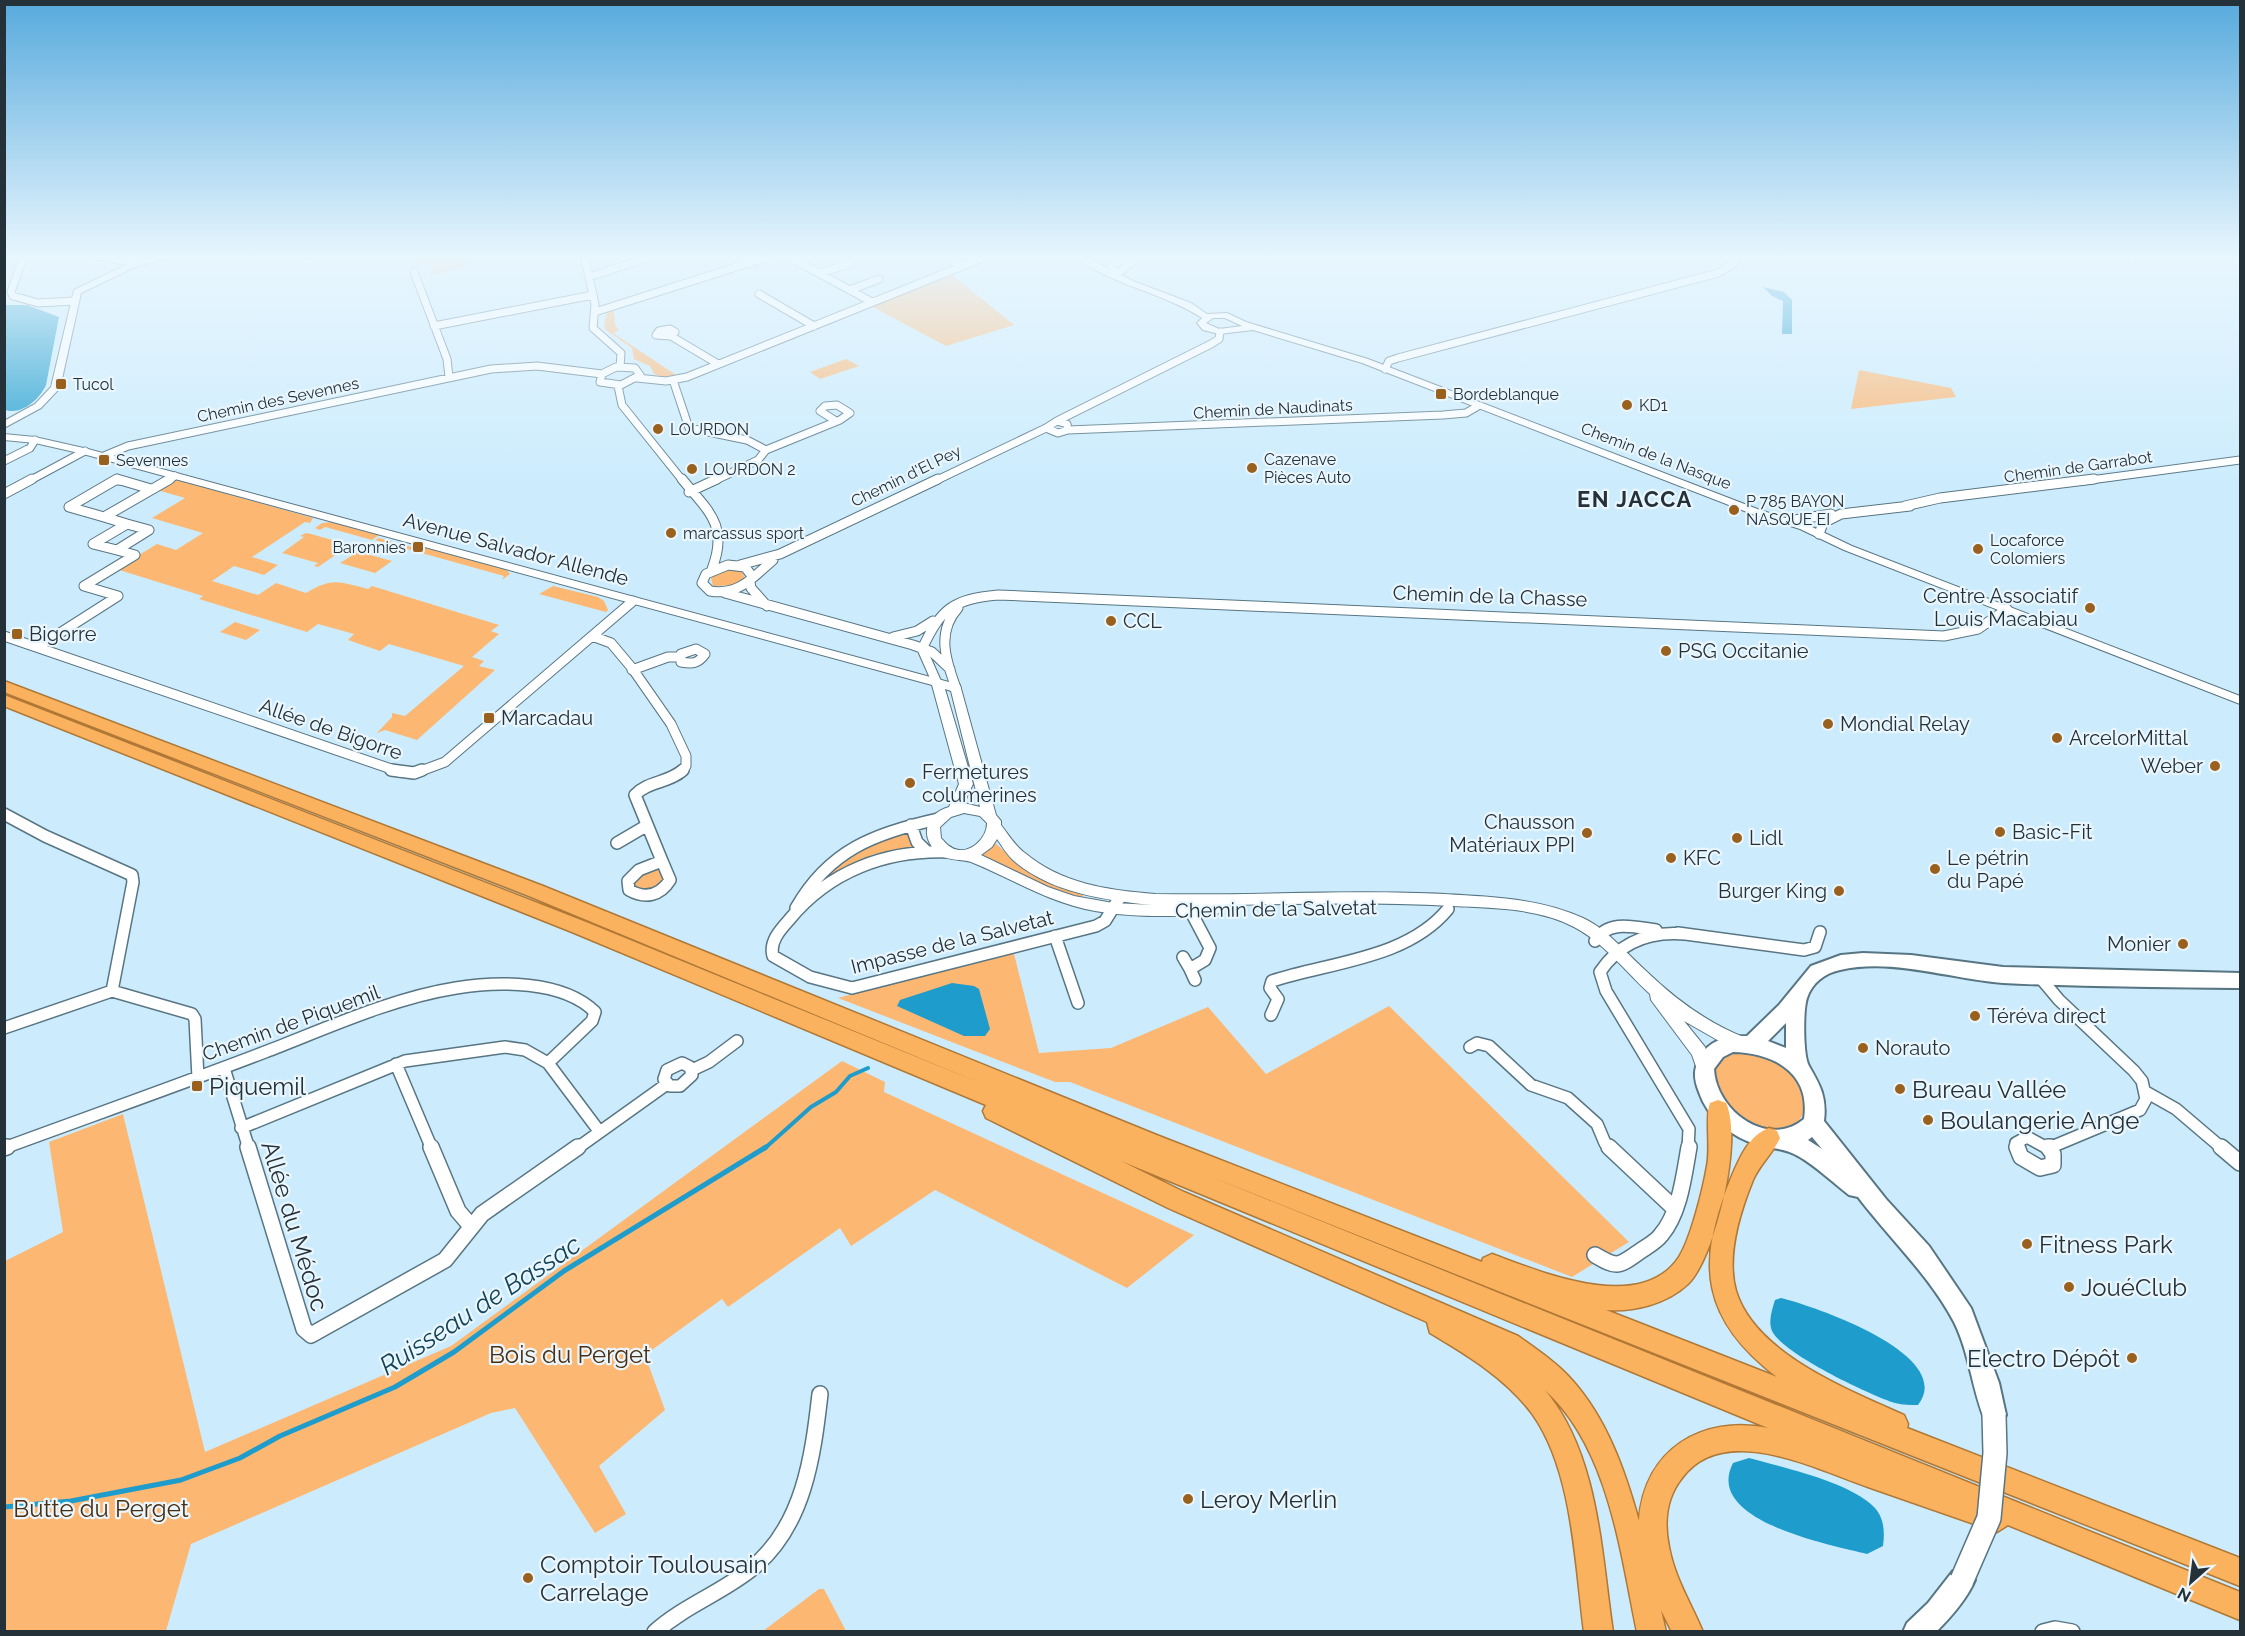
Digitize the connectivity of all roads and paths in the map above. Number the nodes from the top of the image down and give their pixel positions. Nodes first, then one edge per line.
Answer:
1 (67, 331) edge
2 (436, 331) edge
3 (597, 331) edge
4 (658, 331) edge
5 (800, 331) edge
6 (1270, 331) edge
7 (1500, 331) edge
8 (1220, 332) edge
9 (1416, 354) junction
10 (1404, 361) junction
11 (718, 364) junction
12 (1387, 365) junction
13 (620, 367) junction
14 (602, 374) junction
15 (449, 377) junction
16 (1406, 377) junction
17 (638, 378) junction
18 (674, 380) junction
19 (618, 386) junction
20 (1478, 406) junction
21 (836, 421) dead end
22 (1057, 421) junction
23 (1046, 428) junction
24 (5, 429) edge
25 (1068, 430) junction
26 (4, 437) edge
27 (35, 440) junction
28 (766, 450) junction
29 (85, 451) junction
30 (104, 456) junction
31 (2241, 459) edge
32 (4, 461) edge
33 (175, 476) junction
34 (151, 489) junction
35 (689, 492) junction
36 (4, 494) edge
37 (1841, 514) junction
38 (104, 517) junction
39 (1789, 521) junction
40 (128, 523) junction
41 (1819, 534) junction
42 (117, 550) junction
43 (718, 553) junction
44 (780, 554) junction
45 (738, 565) junction
46 (712, 569) junction
47 (751, 579) junction
48 (725, 594) junction
49 (633, 601) junction
50 (965, 602) junction
51 (770, 608) junction
52 (2007, 609) junction
53 (936, 620) junction
54 (945, 630) junction
55 (4, 636) edge
56 (592, 636) junction
57 (881, 636) junction
58 (928, 639) junction
59 (38, 647) junction
60 (922, 649) junction
61 (680, 657) dead end
62 (950, 669) junction
63 (632, 670) junction
64 (937, 683) junction
65 (4, 686) edge
66 (956, 688) junction
67 (4, 700) edge
68 (2241, 700) edge
69 (955, 809) junction
70 (4, 814) edge
71 (989, 815) junction
72 (938, 819) junction
73 (911, 825) junction
74 (646, 826) junction
75 (996, 829) junction
76 (617, 843) dead end
77 (927, 851) junction
78 (955, 853) junction
79 (663, 860) dead end
80 (1120, 897) junction
81 (1091, 898) junction
82 (1111, 909) junction
83 (1448, 909) junction
84 (1190, 910) junction
85 (795, 911) junction
86 (1820, 932) dead end
87 (1685, 934) junction
88 (1055, 936) junction
89 (1596, 938) junction
90 (771, 947) joint
91 (1618, 955) junction
92 (1183, 957) dead end
93 (2038, 975) junction
94 (2241, 980) edge
95 (1650, 986) junction
96 (112, 990) junction
97 (1797, 997) junction
98 (1078, 1003) dead end
99 (1271, 1015) dead end
100 (4, 1028) edge
101 (737, 1041) dead end
102 (1746, 1043) junction
103 (1470, 1047) dead end
104 (886, 1054) junction
105 (396, 1064) junction
106 (548, 1064) junction
107 (1704, 1067) junction
108 (224, 1068) junction
109 (1799, 1068) junction
110 (692, 1070) junction
111 (198, 1078) junction
112 (667, 1084) junction
113 (2146, 1092) junction
114 (1718, 1110) junction
115 (1814, 1123) junction
116 (241, 1128) junction
117 (600, 1131) junction
118 (1777, 1138) junction
119 (4, 1148) edge
120 (2049, 1148) dead end
121 (2241, 1163) edge
122 (1878, 1206) junction
123 (1675, 1209) junction
124 (470, 1225) junction
125 (1399, 1240) junction
126 (1595, 1255) dead end
127 (1400, 1299) junction
128 (820, 1394) dead end
129 (2052, 1497) junction
130 (2241, 1572) edge
131 (2192, 1586) junction
132 (2241, 1605) edge
133 (654, 1632) edge
134 (1599, 1632) edge
135 (1652, 1632) edge
136 (1689, 1632) edge
137 (1916, 1632) edge
138 (2043, 1632) edge
139 (2072, 1632) edge

1 - 24 street
2 - 15 street
3 - 13 street
4 - 11 street
5 - 11 street
6 - 12 street, Chemin de la Nasque
7 - 9 street
8 - 22 street
9 - 10 street
9 - 12 street
10 - 12 street
10 - 16 street
11 - 18 street
12 - 16 street, Chemin de la Nasque
13 - 14 street
13 - 17 street
14 - 15 street, Chemin des Sevennes
14 - 19 street
15 - 30 street, Chemin des Sevennes
16 - 20 street, Chemin de la Nasque
17 - 18 street
17 - 19 street
18 - 28 street
19 - 35 street
20 - 25 street, Chemin de Naudinats
20 - 39 street, Chemin de la Nasque
21 - 28 street
22 - 23 street, Chemin d'El Pey
22 - 25 street
23 - 25 street, Chemin de Naudinats
23 - 44 street, Chemin d'El Pey
24 - 29 street, Avenue Salvador Allende
26 - 27 street, Avenue Salvador Allende
27 - 29 street, Avenue Salvador Allende
27 - 32 street
28 - 35 street
29 - 30 street, Avenue Salvador Allende
29 - 36 street
30 - 33 street, Avenue Salvador Allende
31 - 37 street, Chemin de Garrabot
33 - 34 street
33 - 49 street, Avenue Salvador Allende
34 - 38 street
34 - 38 street
35 - 43 street
37 - 39 street, Chemin de Garrabot
37 - 41 street
38 - 40 street
39 - 41 street, Chemin de la Nasque
40 - 42 street
40 - 42 street
41 - 52 street, Chemin de la Nasque
42 - 59 street
43 - 45 street
43 - 46 street
44 - 45 street, Chemin d'El Pey
44 - 47 street, Chemin d'El Pey
45 - 46 street, Chemin d'El Pey
45 - 47 street
46 - 48 street
47 - 48 street, Chemin d'El Pey
47 - 51 street
48 - 51 street
49 - 56 street, Allée de Bigorre
49 - 64 street, Avenue Salvador Allende
50 - 52 street, Chemin de la Chasse
50 - 53 street, Chemin de la Chasse
50 - 54 street
51 - 57 street
52 - 68 street, Chemin de la Nasque
53 - 57 street
53 - 58 street
54 - 58 street
54 - 62 street
55 - 59 street, Allée de Bigorre
56 - 59 street, Allée de Bigorre
56 - 63 street
57 - 60 street
58 - 60 street
60 - 62 street
60 - 64 street
61 - 63 street
62 - 66 street
63 - 74 street
64 - 66 street
64 - 69 street
65 - 125 highway
66 - 71 street
67 - 104 highway
69 - 71 street
69 - 72 street
70 - 96 street
71 - 75 street
72 - 73 street
72 - 78 street
73 - 77 street
73 - 85 street
74 - 76 street
74 - 79 street
75 - 78 street
75 - 81 street, Chemin de la Salvetat
77 - 78 street, Chemin de la Salvetat
77 - 85 street, Chemin de la Salvetat
78 - 81 street, Chemin de la Salvetat
80 - 81 street, Chemin de la Salvetat
80 - 82 street, Impasse de la Salvetat
80 - 89 street, Chemin de la Salvetat
81 - 82 street, Chemin de la Salvetat
82 - 84 street, Chemin de la Salvetat
82 - 88 street, Impasse de la Salvetat
83 - 84 street, Chemin de la Salvetat
83 - 89 street, Chemin de la Salvetat
83 - 99 street
84 - 92 street
85 - 90 street, Chemin de la Salvetat
86 - 87 street
87 - 89 street
87 - 91 street
88 - 90 street, Impasse de la Salvetat
88 - 98 street
89 - 91 street, Chemin de la Salvetat
91 - 95 street, Chemin de la Salvetat
91 - 123 street
93 - 94 main road
93 - 97 main road
93 - 113 street
95 - 102 street, Chemin de la Salvetat
95 - 107 street, Chemin de la Salvetat
96 - 100 street
96 - 111 street
97 - 102 main road
97 - 109 main road
101 - 110 street, Allée du Médoc
102 - 107 main road
102 - 109 main road
103 - 123 street
104 - 127 highway
104 - 131 highway
105 - 106 street, Allée du Médoc
105 - 116 street, Allée du Médoc
105 - 124 street
106 - 108 street, Chemin de Piquemil
106 - 117 street, Allée du Médoc
107 - 114 main road
108 - 111 street, Chemin de Piquemil
108 - 116 street, Allée du Médoc
109 - 115 main road
110 - 112 street, Allée du Médoc
110 - 112 street, Allée du Médoc
111 - 119 street, Chemin de Piquemil
112 - 117 street, Allée du Médoc
113 - 120 street
113 - 121 street
114 - 118 main road
114 - 125 highway
115 - 118 main road
115 - 122 main road
116 - 124 street, Allée du Médoc
117 - 124 street, Allée du Médoc
118 - 122 main road
118 - 129 highway
122 - 137 main road, bridge
123 - 126 street
125 - 129 highway
127 - 134 highway
127 - 135 highway
128 - 133 street
129 - 130 highway
131 - 132 highway
131 - 136 highway
138 - 139 street

